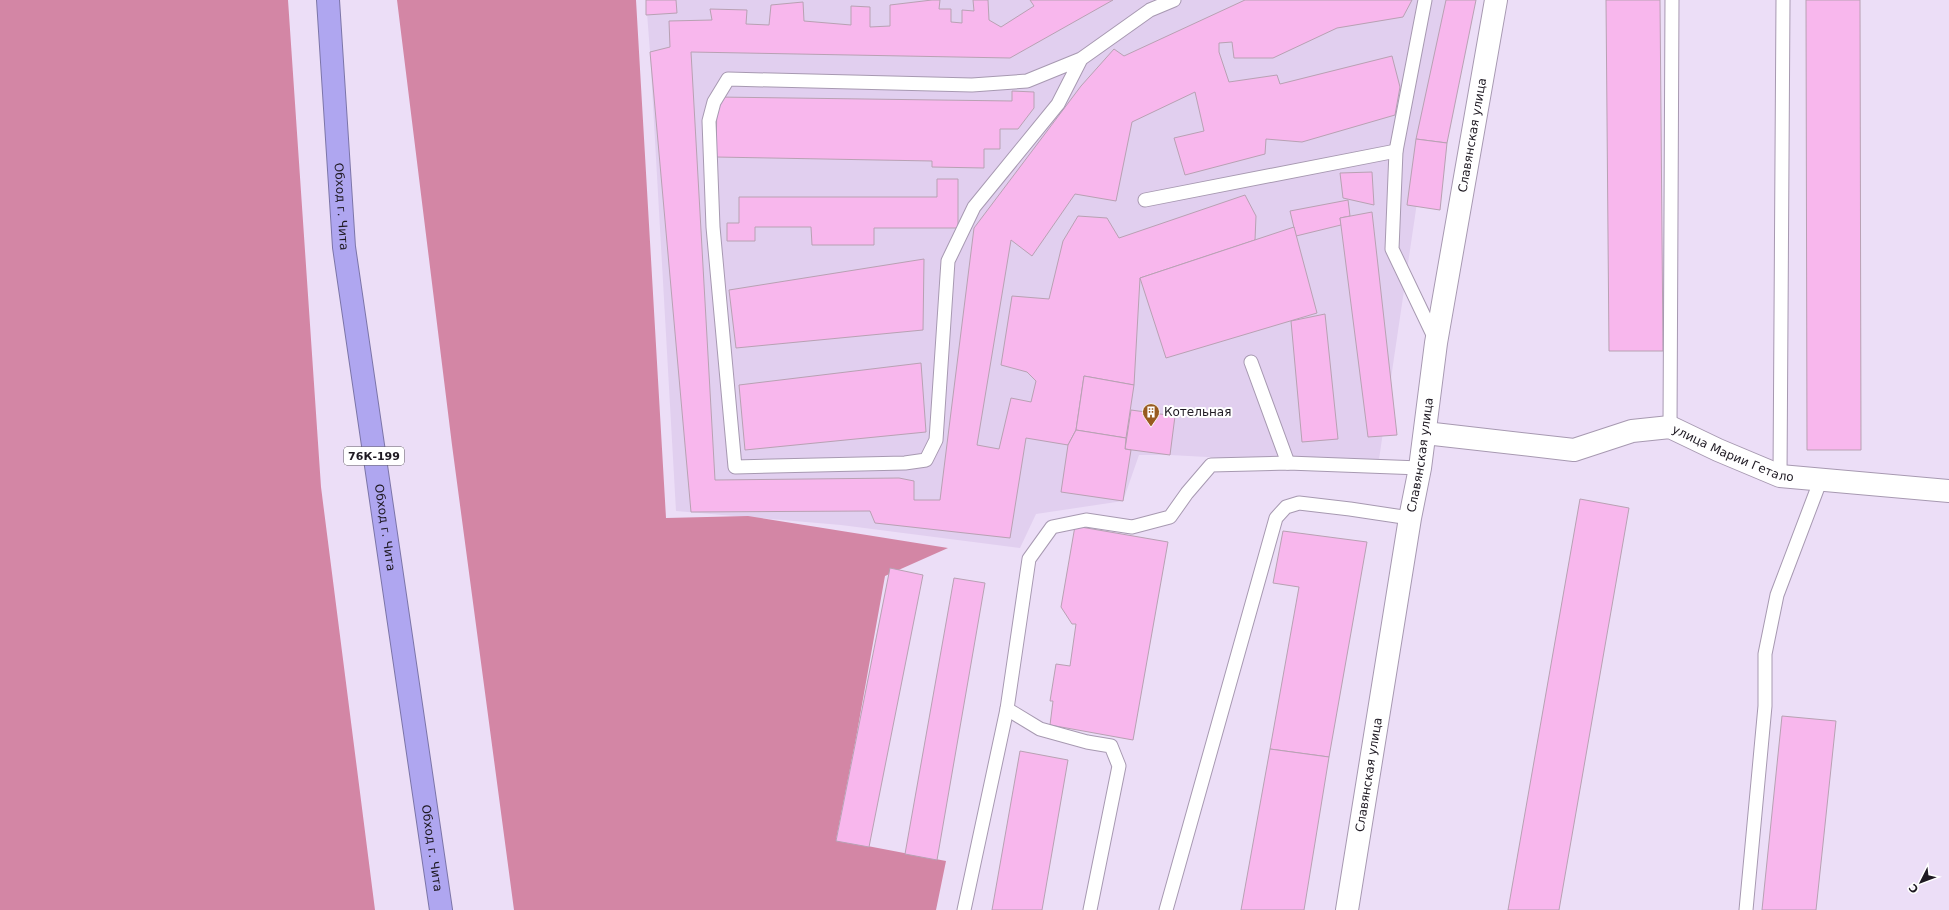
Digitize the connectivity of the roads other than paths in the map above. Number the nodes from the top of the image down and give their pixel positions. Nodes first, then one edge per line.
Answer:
1 (328, 0) edge
2 (1174, 0) edge
3 (1425, 0) edge
4 (1496, 0) edge
5 (1672, 0) edge
6 (1783, 0) edge
7 (1081, 59) junction
8 (1396, 151) junction
9 (1145, 200) dead end
10 (1436, 343) junction
11 (1251, 362) dead end
12 (1670, 427) junction
13 (1425, 433) junction
14 (1288, 463) junction
15 (1420, 468) junction
16 (1780, 476) junction
17 (1821, 479) junction
18 (1949, 491) edge
19 (1410, 518) junction
20 (1007, 709) junction
21 (440, 910) edge
22 (964, 910) edge
23 (1090, 910) edge
24 (1166, 910) edge
25 (1347, 910) edge
26 (1746, 910) edge

1 - 21 highway, Обход г. Чита / 76К-199
2 - 7 lane
3 - 8 lane
4 - 10 street, Славянская улица
5 - 12 lane
6 - 16 lane
7 - 7 lane
8 - 9 lane
8 - 10 lane
10 - 13 street, Славянская улица
11 - 14 lane
12 - 13 street, улица Марии Гетало
12 - 16 street, улица Марии Гетало
13 - 15 street, Славянская улица
14 - 15 lane
14 - 20 lane
15 - 19 street, Славянская улица
16 - 17 street, улица Марии Гетало
17 - 18 street, улица Марии Гетало
17 - 26 lane
19 - 24 lane
19 - 25 street, Славянская улица
20 - 22 lane
20 - 23 lane

